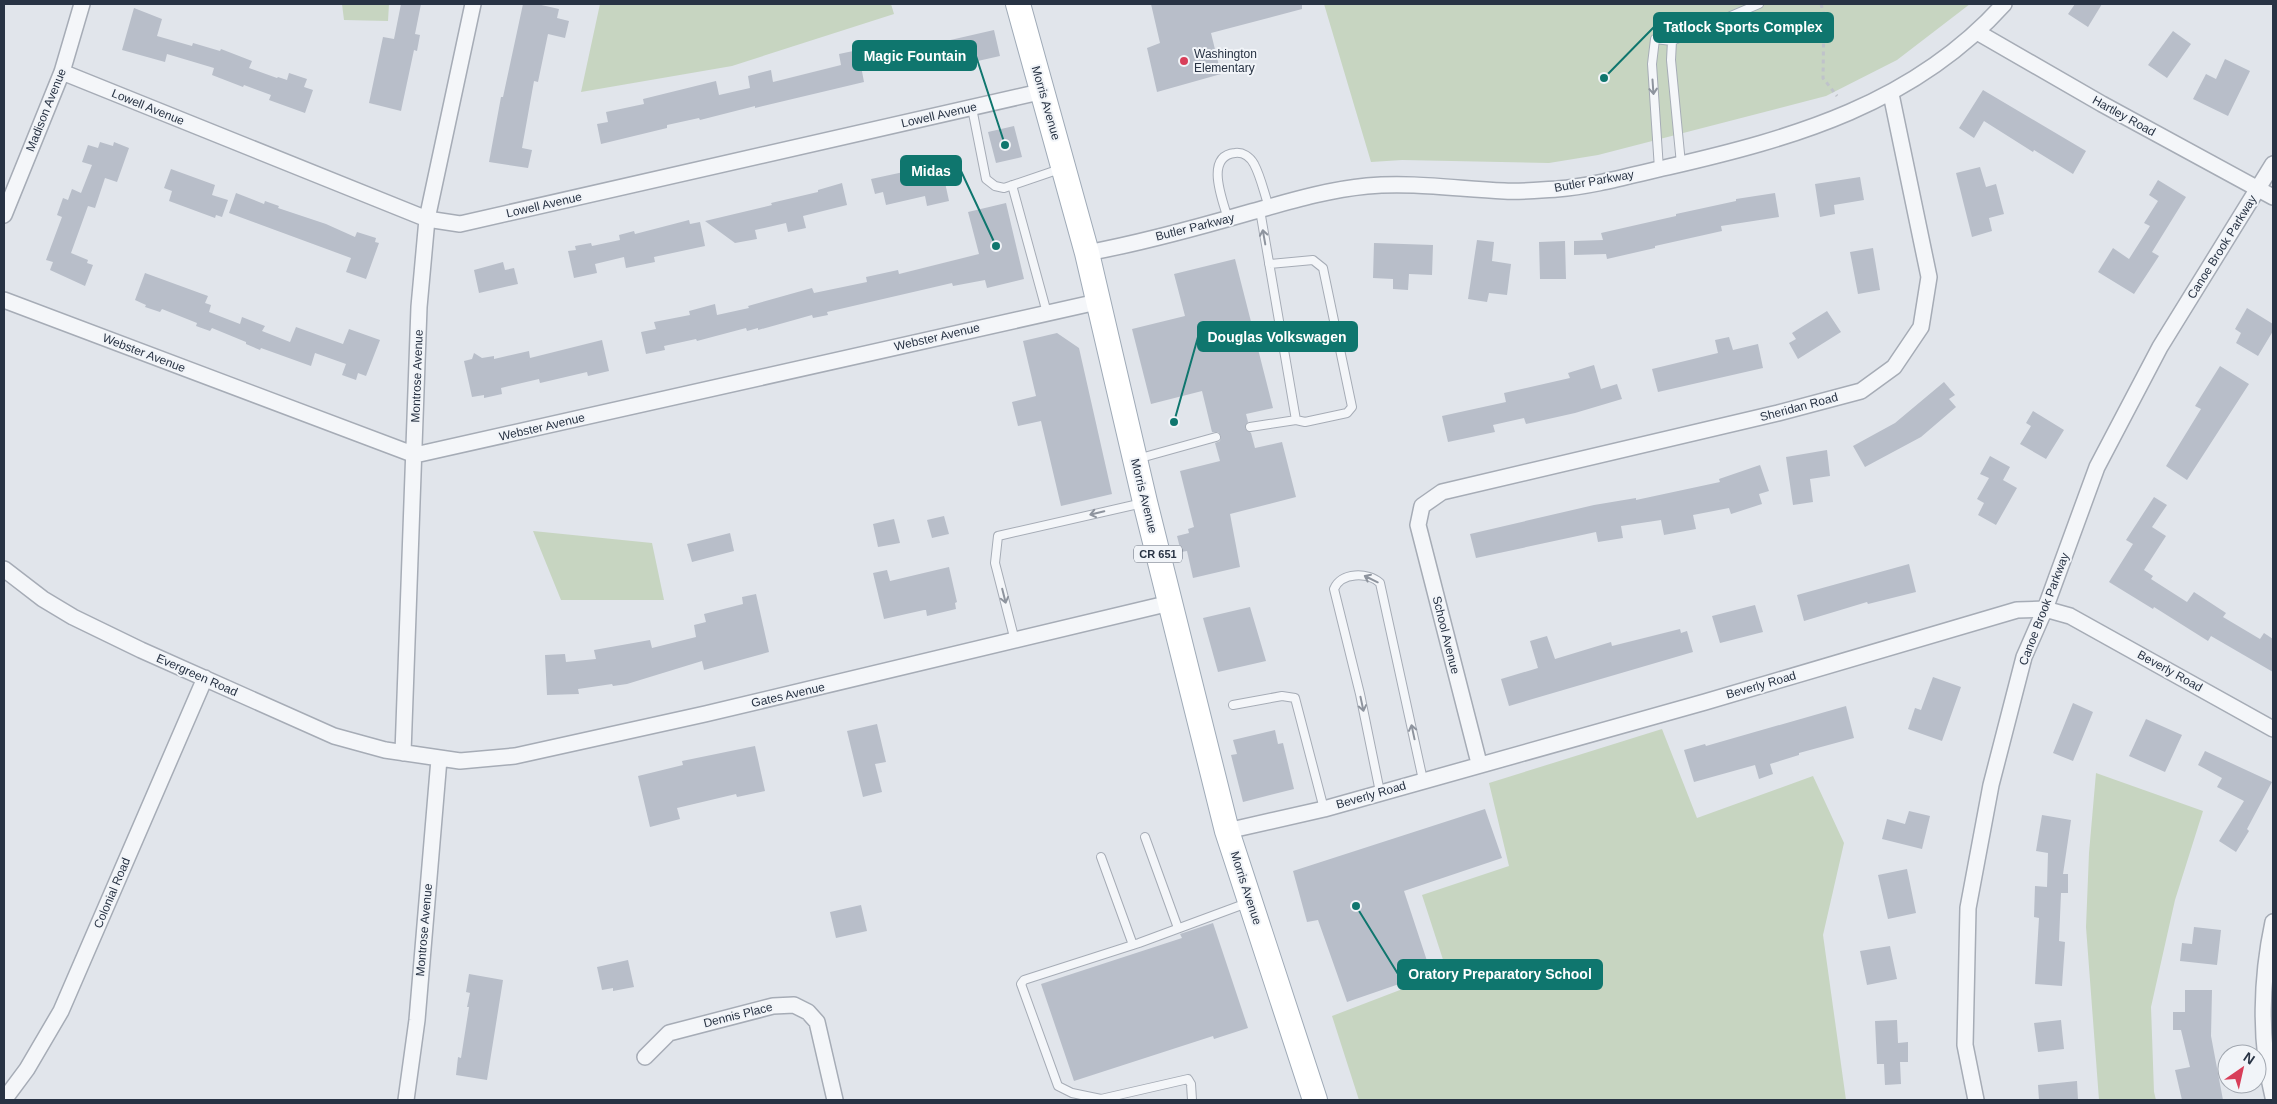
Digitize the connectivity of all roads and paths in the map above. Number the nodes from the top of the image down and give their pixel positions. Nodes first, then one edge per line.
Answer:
1 (82, 4) edge
2 (473, 4) edge
3 (1018, 4) edge
4 (1759, 4) edge
5 (1821, 4) edge
6 (2004, 4) edge
7 (1977, 32) junction
8 (1672, 41) junction
9 (62, 72) junction
10 (1044, 91) junction
11 (1891, 94) junction
12 (1837, 96) dead end
13 (972, 108) junction
14 (1681, 164) junction
15 (2273, 164) edge
16 (1064, 168) junction
17 (1659, 169) junction
18 (1012, 185) junction
19 (2258, 188) junction
20 (2273, 197) edge
21 (1264, 209) junction
22 (4, 215) edge
23 (427, 219) junction
24 (1228, 219) junction
25 (1087, 253) junction
26 (1269, 264) junction
27 (4, 300) edge
28 (1097, 302) junction
29 (1047, 313) junction
30 (1296, 420) junction
31 (1250, 428) dead end
32 (1216, 437) dead end
33 (415, 455) junction
34 (1135, 459) junction
35 (1145, 502) junction
36 (1422, 506) joint
37 (4, 569) edge
38 (1170, 603) junction
39 (2045, 609) junction
40 (1015, 641) junction
41 (206, 678) junction
42 (1232, 705) dead end
43 (2273, 729) edge
44 (404, 753) junction
45 (439, 759) junction
46 (1479, 764) junction
47 (1423, 780) junction
48 (1380, 792) junction
49 (1324, 809) junction
50 (1227, 831) junction
51 (1145, 837) dead end
52 (1101, 857) dead end
53 (1251, 902) junction
54 (2273, 922) edge
55 (1178, 928) junction
56 (1133, 945) junction
57 (645, 1057) dead end
58 (1121, 1097) edge
59 (2273, 1097) edge
60 (4, 1100) edge
61 (406, 1100) edge
62 (835, 1100) edge
63 (1192, 1100) edge
64 (1314, 1100) edge
65 (1976, 1100) edge

1 - 9 street, Madison Avenue
2 - 23 street, Montrose Avenue
3 - 10 main road, Morris Avenue / CR 651
4 - 8 lane
5 - 12 path
6 - 7 street, Butler Parkway
7 - 11 street, Butler Parkway
7 - 19 street, Hartley Road
8 - 14 lane
8 -> 17 lane
9 - 22 street, Madison Avenue
9 - 23 street, Lowell Avenue
10 - 13 street, Lowell Avenue
10 - 16 main road, Morris Avenue / CR 651
11 - 14 street, Butler Parkway
11 - 36 street, Sheridan Road
13 - 18 lane
13 - 23 street, Lowell Avenue
14 - 17 street, Butler Parkway
15 - 19 street, Canoe Brook Parkway
16 - 18 lane
16 - 25 main road, Morris Avenue / CR 651
17 - 21 street, Butler Parkway
18 - 29 lane
19 - 20 street, Hartley Road
19 - 39 street, Canoe Brook Parkway
21 - 24 street, Butler Parkway
21 - 24 lane
26 -> 21 lane
23 - 33 street, Montrose Avenue
24 - 25 street, Butler Parkway
25 - 28 main road, Morris Avenue / CR 651
26 - 30 lane
26 - 30 lane
27 - 33 street, Webster Avenue
28 - 29 street, Webster Avenue
28 - 34 main road, Morris Avenue / CR 651
29 - 33 street, Webster Avenue
30 - 31 lane
32 - 34 lane
33 - 44 street, Montrose Avenue
34 - 35 main road, Morris Avenue / CR 651
35 - 38 main road, Morris Avenue / CR 651
35 -> 40 lane
36 - 46 street, School Avenue
37 - 41 street, Evergreen Road
38 - 40 street, Gates Avenue
38 - 50 main road, Morris Avenue / CR 651
39 - 43 street, Beverly Road
39 - 46 street, Beverly Road
39 - 65 street, Canoe Brook Parkway
40 - 45 street, Gates Avenue
41 - 44 street, Evergreen Road
41 - 60 street, Colonial Road
42 - 49 lane
44 - 45 street, Gates Avenue
45 - 61 street, Montrose Avenue
46 - 47 street, Beverly Road
47 - 48 street, Beverly Road
47 -> 48 lane
48 - 49 street, Beverly Road
49 - 50 street, Beverly Road
50 - 53 main road, Morris Avenue / CR 651
51 - 55 lane
52 - 56 lane
53 - 55 lane
53 - 64 main road, Morris Avenue / CR 651
54 - 59 street
55 - 56 lane
56 - 58 lane
57 - 62 street, Dennis Place
58 - 63 lane

